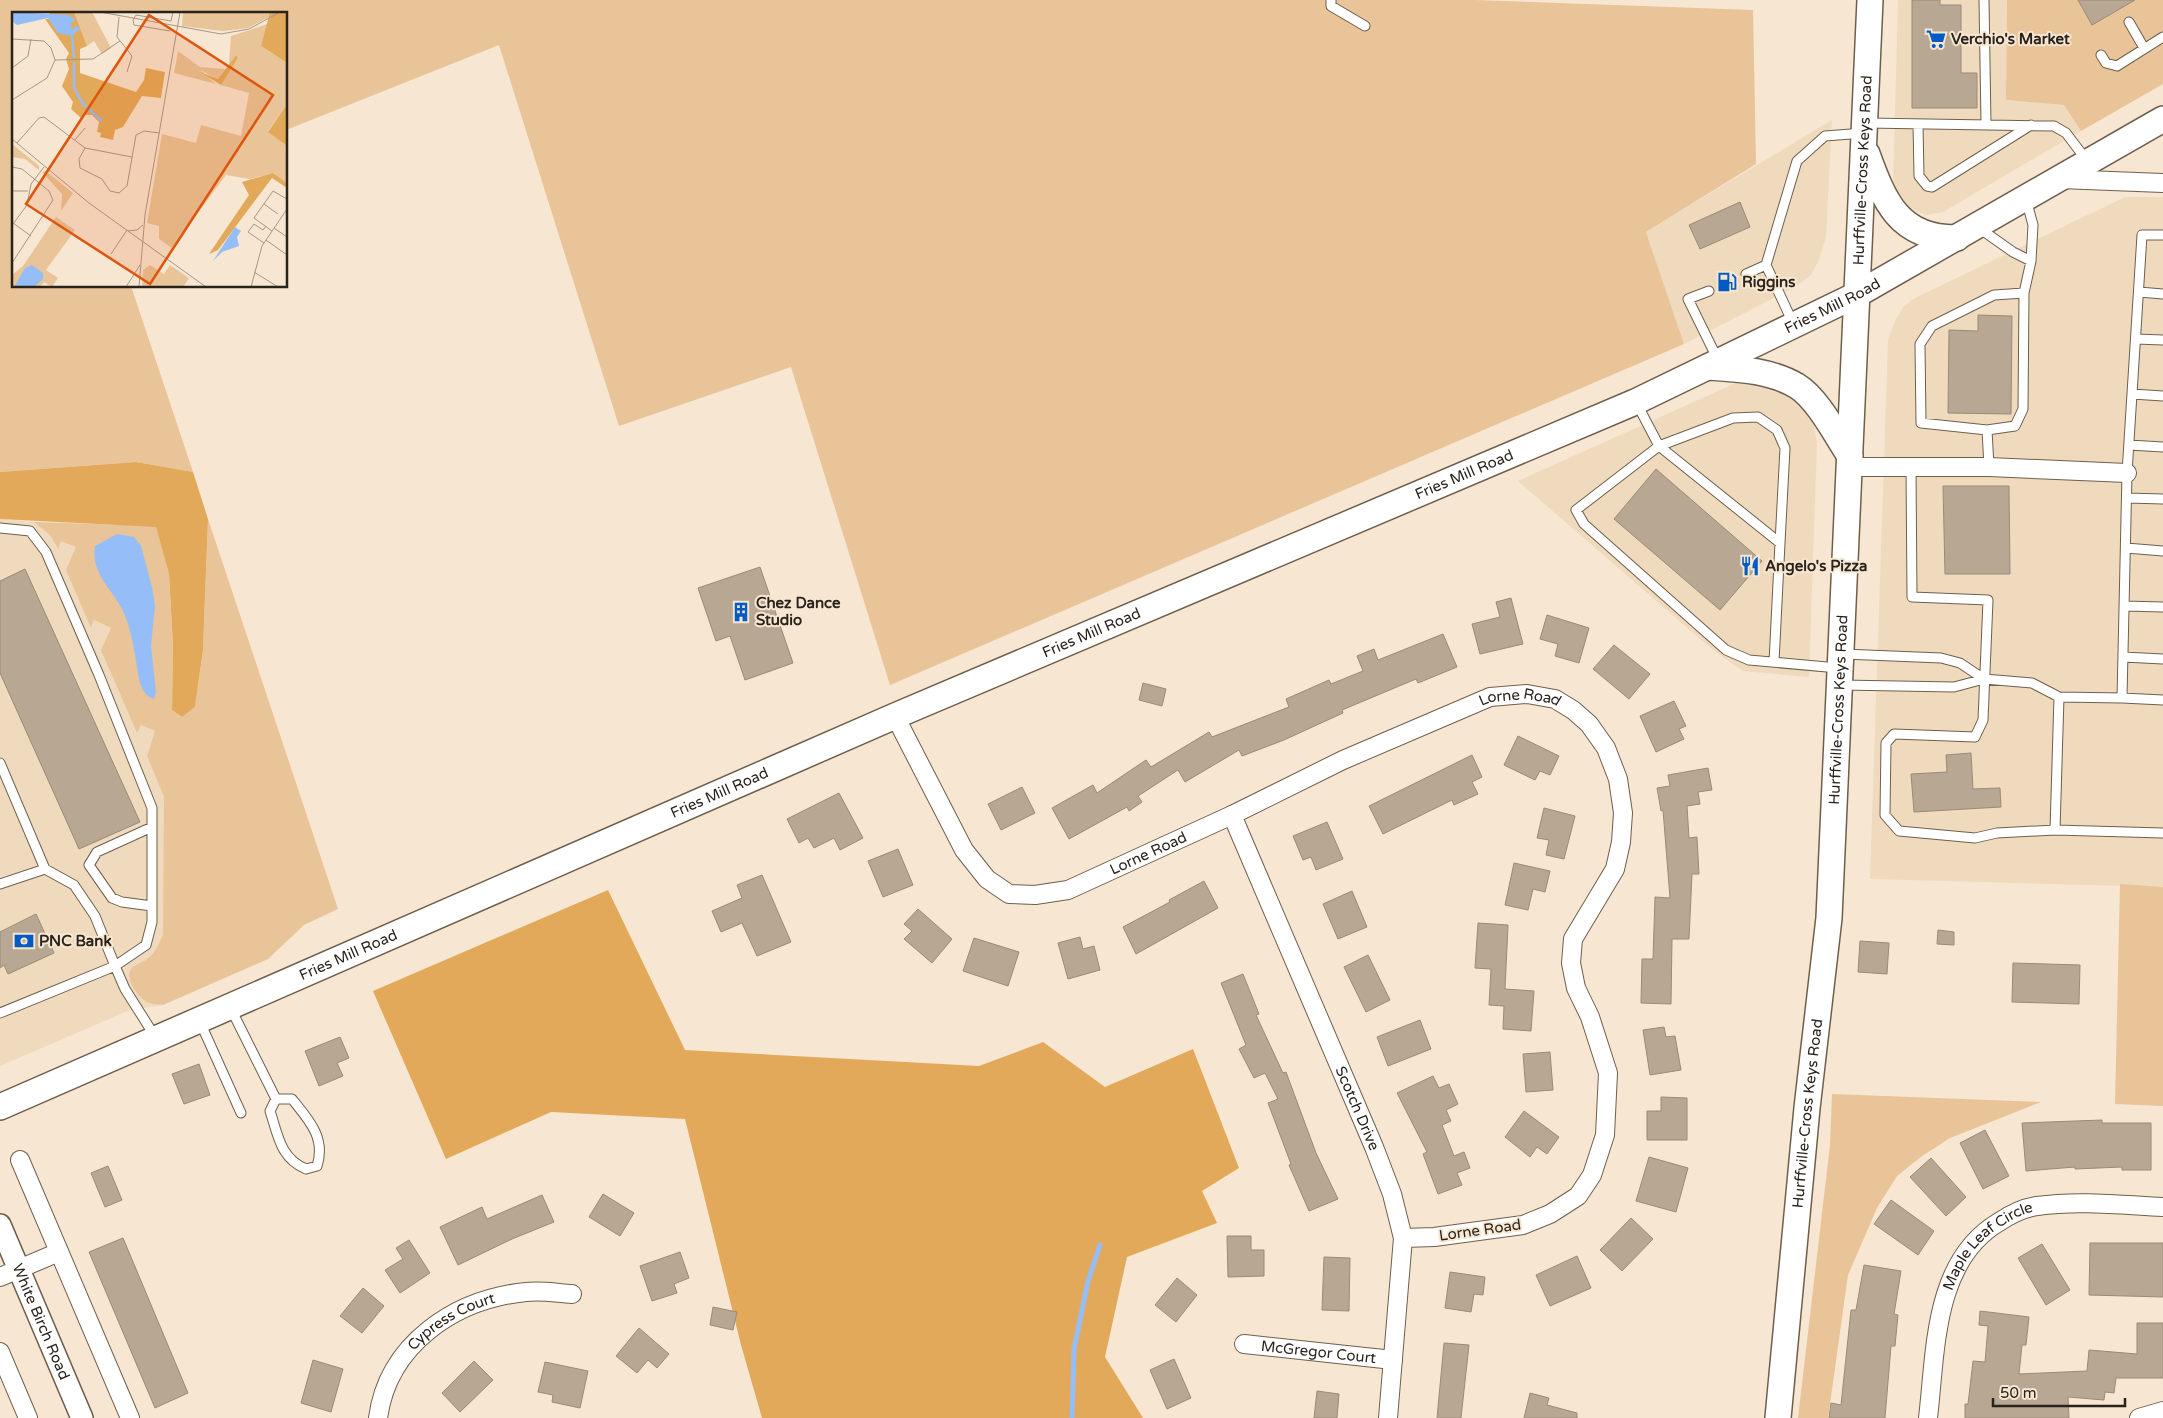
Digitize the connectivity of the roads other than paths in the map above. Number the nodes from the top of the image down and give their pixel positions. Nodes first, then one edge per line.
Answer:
1 (1331, 0) edge
2 (1870, 0) edge
3 (1984, 0) edge
4 (2129, 22) dead end
5 (1365, 26) dead end
6 (2163, 37) edge
7 (2144, 48) junction
8 (2101, 55) dead end
9 (2163, 120) edge
10 (1918, 124) junction
11 (1986, 124) junction
12 (2031, 125) junction
13 (1864, 133) junction
14 (2088, 163) junction
15 (2060, 179) junction
16 (2163, 183) edge
17 (2026, 199) junction
18 (1967, 232) junction
19 (2163, 235) edge
20 (2032, 261) junction
21 (1766, 265) junction
22 (1746, 274) dead end
23 (1708, 292) dead end
24 (2139, 292) junction
25 (2024, 293) junction
26 (1856, 294) junction
27 (2163, 294) edge
28 (1794, 325) junction
29 (2136, 339) junction
30 (2163, 340) edge
31 (1713, 364) junction
32 (2132, 394) junction
33 (2163, 396) edge
34 (1635, 402) junction
35 (1987, 430) junction
36 (2129, 445) junction
37 (1659, 446) junction
38 (2163, 447) edge
39 (1850, 461) junction
40 (1911, 467) junction
41 (1989, 468) junction
42 (2127, 473) junction
43 (2127, 498) junction
44 (2163, 499) edge
45 (0, 528) edge
46 (1780, 543) junction
47 (2126, 548) junction
48 (2163, 551) edge
49 (2124, 606) junction
50 (2163, 607) edge
51 (2123, 657) junction
52 (2163, 659) edge
53 (1774, 662) junction
54 (1841, 669) junction
55 (1984, 679) junction
56 (2059, 697) junction
57 (2122, 698) junction
58 (2163, 700) edge
59 (895, 716) junction
60 (0, 763) edge
61 (1232, 815) junction
62 (152, 827) junction
63 (2055, 830) junction
64 (2163, 833) edge
65 (45, 869) junction
66 (0, 884) edge
67 (152, 906) junction
68 (115, 966) junction
69 (230, 1007) junction
70 (0, 1013) edge
71 (199, 1020) junction
72 (157, 1038) junction
73 (276, 1099) junction
74 (0, 1106) edge
75 (241, 1113) dead end
76 (20, 1160) dead end
77 (2163, 1207) edge
78 (0, 1225) edge
79 (1403, 1238) junction
80 (59, 1252) junction
81 (9, 1273) edge
82 (572, 1294) dead end
83 (1244, 1344) dead end
84 (0, 1352) edge
85 (1393, 1360) junction
86 (2163, 1411) edge
87 (28, 1418) edge
88 (82, 1418) edge
89 (130, 1418) edge
90 (378, 1418) edge
91 (1388, 1418) edge
92 (1778, 1418) edge
93 (1928, 1418) edge
94 (2139, 1418) edge

1 - 5 lane
2 - 13 main road, Hurffville-Cross Keys Road
3 - 11 lane
4 - 7 lane
6 - 7 lane
7 - 8 lane
9 - 14 main road, Fries Mill Road
10 - 11 lane
10 - 12 lane
10 - 13 lane
11 - 12 lane
12 - 14 lane
13 - 18 main road
13 - 21 lane
13 - 26 main road, Hurffville-Cross Keys Road
14 - 15 main road, Fries Mill Road
15 - 16 street
15 - 17 main road, Fries Mill Road
17 - 18 main road, Fries Mill Road
17 - 20 lane
18 - 20 lane
18 - 26 main road, Fries Mill Road
19 - 24 lane
20 - 25 lane
21 - 22 lane
21 - 28 lane
23 - 31 lane
24 - 27 lane
24 - 29 lane
25 - 35 lane
25 - 35 lane
26 - 28 main road, Fries Mill Road
26 - 39 main road, Hurffville-Cross Keys Road
28 - 31 main road, Fries Mill Road
29 - 30 lane
29 - 32 lane
31 - 34 main road, Fries Mill Road
31 - 39 main road
32 - 33 lane
32 - 36 lane
34 - 37 lane
34 - 59 main road, Fries Mill Road
35 - 41 lane
36 - 38 lane
36 - 42 lane
37 - 46 lane
37 - 46 lane
37 - 53 lane
39 - 40 street
39 - 54 main road, Hurffville-Cross Keys Road
40 - 41 street
40 - 55 lane
41 - 42 street
42 - 43 lane
43 - 44 lane
43 - 47 lane
45 - 62 lane
46 - 53 lane
47 - 48 lane
47 - 49 lane
49 - 50 lane
49 - 51 lane
51 - 52 lane
51 - 57 lane
53 - 54 lane
54 - 55 lane
54 - 55 lane
54 - 92 main road, Hurffville-Cross Keys Road
55 - 56 lane
55 - 63 lane
56 - 57 lane
56 - 63 lane
57 - 58 lane
59 - 61 street, Lorne Road
59 - 69 main road, Fries Mill Road
60 - 65 lane
61 - 79 street, Scotch Drive
61 - 79 street, Lorne Road
62 - 67 lane
62 - 67 lane
63 - 64 lane
65 - 66 lane
65 - 68 lane
67 - 68 lane
68 - 70 lane
68 - 72 lane
69 - 71 main road, Fries Mill Road
69 - 73 lane
71 - 72 main road, Fries Mill Road
71 - 75 lane
72 - 74 main road, Fries Mill Road
73 - 73 lane
76 - 80 street
77 - 93 street, Maple Leaf Circle
78 - 81 street, White Birch Road
79 - 85 street, Scotch Drive
80 - 81 street
80 - 89 street
81 - 88 street, White Birch Road
82 - 90 street, Cypress Court
83 - 85 street, McGregor Court
84 - 87 street
85 - 91 street, Scotch Drive
86 - 94 street

